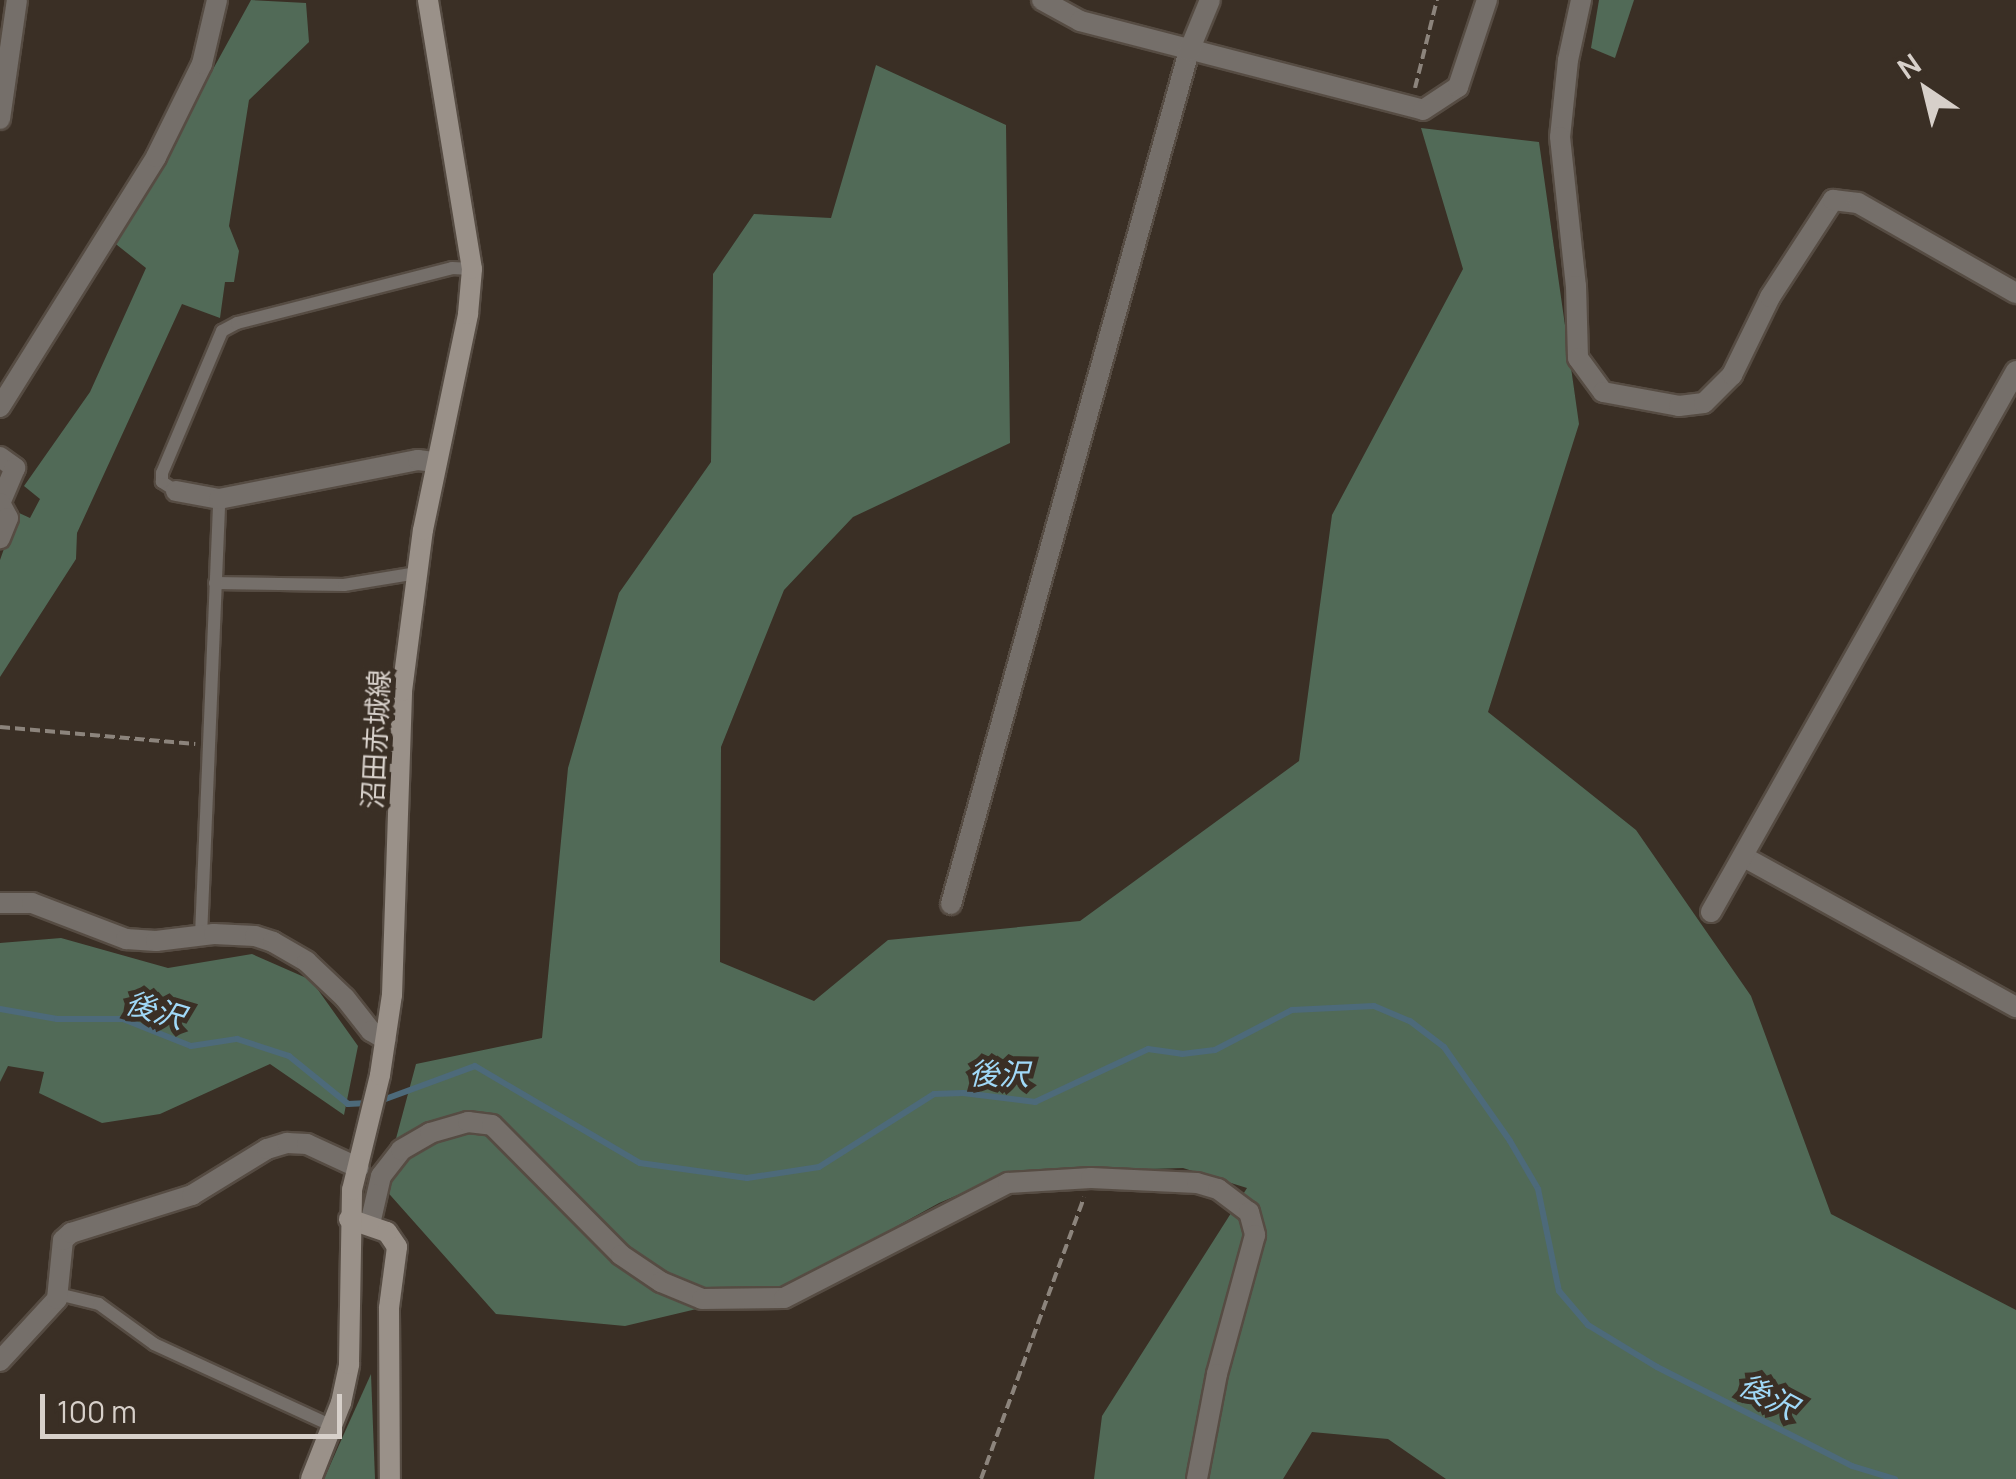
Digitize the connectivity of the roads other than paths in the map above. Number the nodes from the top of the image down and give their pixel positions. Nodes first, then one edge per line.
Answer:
1 (17, 0) edge
2 (217, 0) edge
3 (428, 0) edge
4 (1042, 0) edge
5 (1210, 0) edge
6 (1487, 0) edge
7 (1581, 0) edge
8 (1188, 51) junction
9 (0, 119) edge
10 (472, 269) junction
11 (2016, 293) edge
12 (2016, 371) edge
13 (0, 407) edge
14 (0, 457) edge
15 (435, 462) junction
16 (176, 491) joint
17 (219, 499) junction
18 (0, 538) edge
19 (417, 573) junction
20 (216, 583) junction
21 (1744, 857) junction
22 (0, 903) edge
23 (951, 904) dead end
24 (1712, 912) dead end
25 (201, 936) junction
26 (2016, 1008) edge
27 (386, 1040) junction
28 (359, 1168) junction
29 (359, 1221) junction
30 (58, 1294) junction
31 (0, 1361) edge
32 (332, 1426) junction
33 (311, 1479) edge
34 (390, 1479) edge
35 (1197, 1479) edge

1 - 9 street
2 - 13 street
3 - 10 main road, 沼田赤城線
4 - 8 street
5 - 8 street
6 - 8 street
7 - 11 street
8 - 23 street
10 - 15 main road, 沼田赤城線
10 - 16 lane
12 - 21 street
14 - 18 street
15 - 17 street
15 - 19 main road, 沼田赤城線
16 - 17 street
17 - 20 lane
19 - 20 lane
19 - 27 main road, 沼田赤城線
20 - 25 lane
21 - 24 street
21 - 26 street
22 - 25 street
25 - 27 street
27 - 28 main road, 沼田赤城線
28 - 29 main road, 沼田赤城線
28 - 30 street
29 - 32 main road, 沼田赤城線
29 - 34 main road
29 - 35 street
30 - 31 street
30 - 32 lane
32 - 33 main road, 沼田赤城線

